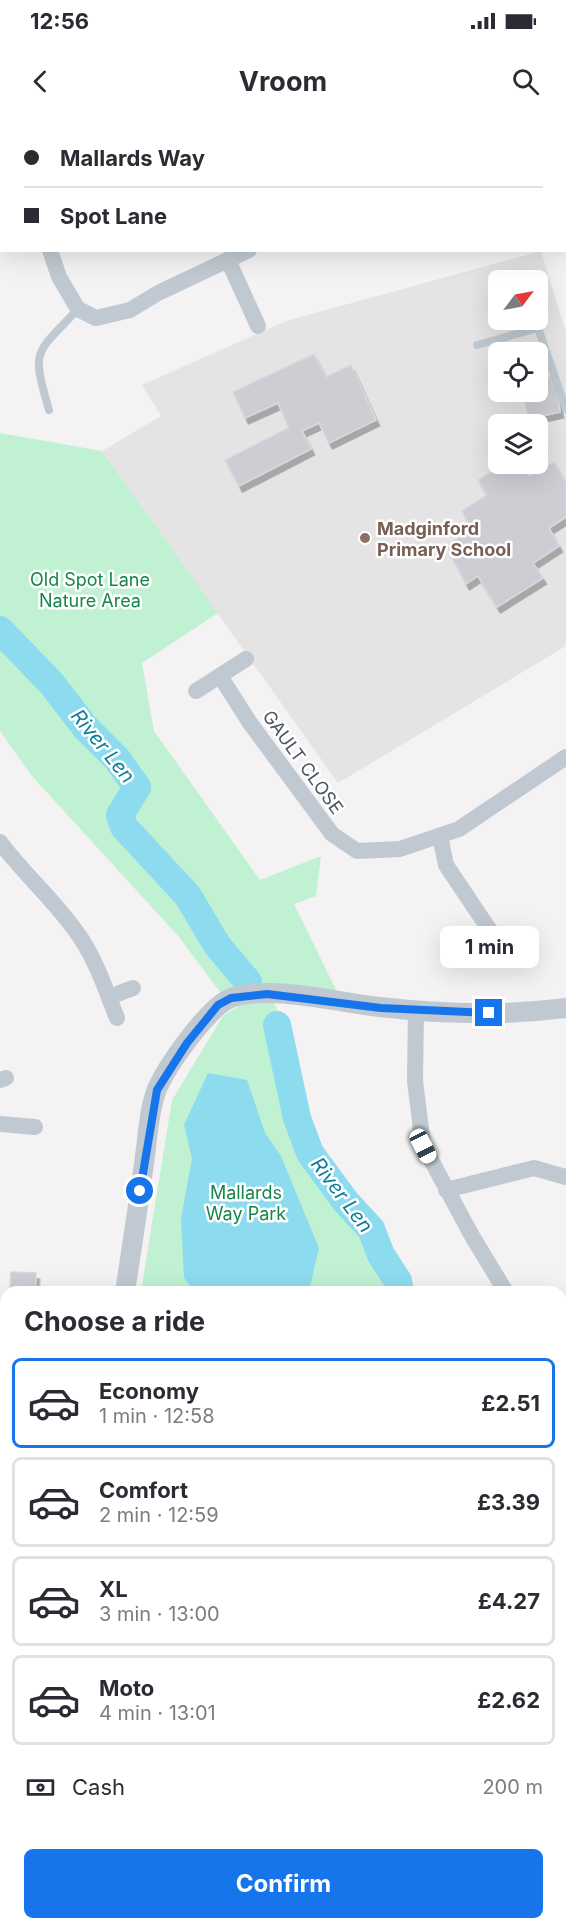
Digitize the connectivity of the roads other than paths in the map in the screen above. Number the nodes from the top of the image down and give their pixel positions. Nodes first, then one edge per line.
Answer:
1 (51, 252) edge
2 (245, 252) edge
3 (228, 260) junction
4 (78, 309) junction
5 (258, 326) dead end
6 (477, 345) dead end
7 (566, 409) edge
8 (49, 410) dead end
9 (246, 659) dead end
10 (220, 676) junction
11 (196, 691) dead end
12 (566, 757) edge
13 (440, 836) junction
14 (0, 842) edge
15 (505, 953) dead end
16 (133, 988) dead end
17 (109, 997) junction
18 (566, 1008) edge
19 (416, 1009) junction
20 (117, 1018) dead end
21 (0, 1124) edge
22 (35, 1127) dead end
23 (566, 1177) edge
24 (446, 1190) junction
25 (126, 1286) edge
26 (502, 1286) edge

1 - 4 street
2 - 3 street
3 - 4 street
3 - 5 street
4 - 8 lane
6 - 7 lane
9 - 10 street
10 - 11 street
10 - 13 street, GAULT CLOSE
12 - 13 street, GAULT CLOSE
13 - 15 street
14 - 17 street
16 - 17 street
17 - 20 street
18 - 19 street
19 - 24 street
19 - 25 street
21 - 22 street
23 - 24 street
24 - 26 street

